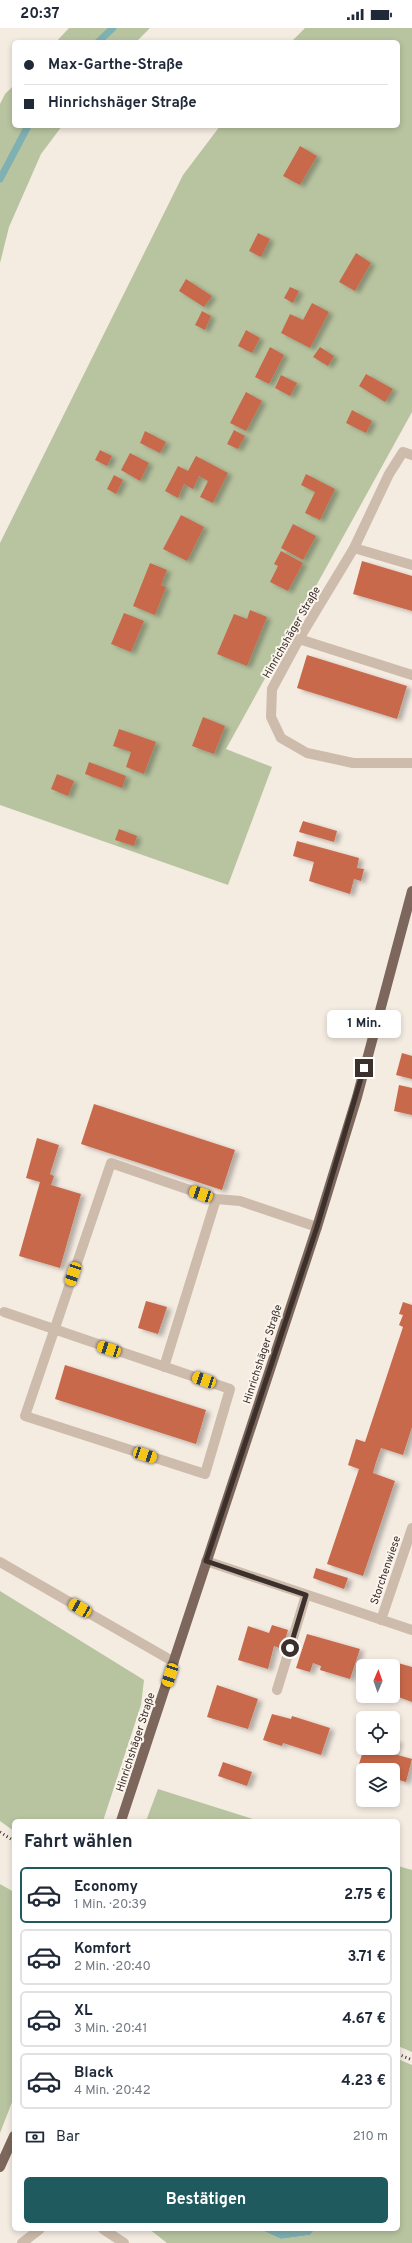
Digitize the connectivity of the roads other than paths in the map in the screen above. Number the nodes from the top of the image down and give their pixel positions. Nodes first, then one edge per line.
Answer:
1 (412, 455) edge
2 (354, 548) junction
3 (412, 565) edge
4 (299, 639) junction
5 (412, 675) edge
6 (412, 763) edge
7 (412, 891) edge
8 (216, 1199) junction
9 (317, 1227) junction
10 (4, 1312) dead end
11 (54, 1330) junction
12 (164, 1367) junction
13 (412, 1528) edge
14 (206, 1561) junction
15 (0, 1562) edge
16 (306, 1595) junction
17 (381, 1620) junction
18 (412, 1630) edge
19 (174, 1662) junction
20 (277, 1690) dead end
21 (122, 1819) edge
22 (12, 2140) edge
23 (0, 2167) edge
24 (37, 2231) edge
25 (105, 2231) edge
26 (22, 2243) edge
27 (124, 2243) edge

1 - 2 street, Hinrichshäger Straße
2 - 3 street
2 - 4 street, Hinrichshäger Straße
4 - 5 street
4 - 6 street, Hinrichshäger Straße
7 - 9 main road, Hinrichshäger Straße
8 - 9 street
8 - 11 street
8 - 12 street
9 - 14 main road, Hinrichshäger Straße
10 - 11 street
11 - 12 street
11 - 12 street
13 - 17 street, Storchenwiese
14 - 16 street
14 - 19 main road, Hinrichshäger Straße
15 - 19 street
16 - 17 street
16 - 20 street
17 - 18 street
19 - 21 main road, Hinrichshäger Straße
22 - 23 main road
24 - 26 street
25 - 27 street

